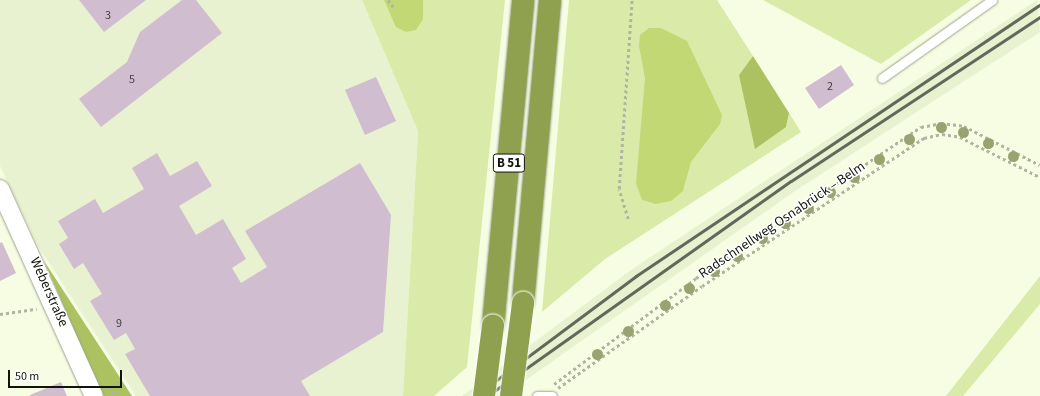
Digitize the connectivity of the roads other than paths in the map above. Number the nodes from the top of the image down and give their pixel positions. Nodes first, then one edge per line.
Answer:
1 (523, 0) edge
2 (550, 0) edge
3 (992, 0) edge
4 (882, 78) dead end
5 (0, 189) edge
6 (94, 396) edge
7 (484, 396) edge
8 (511, 396) edge

1 - 7 highway, B 51, bridge
2 - 8 highway, B 51, bridge
3 - 4 lane
5 - 6 street, Weberstraße

